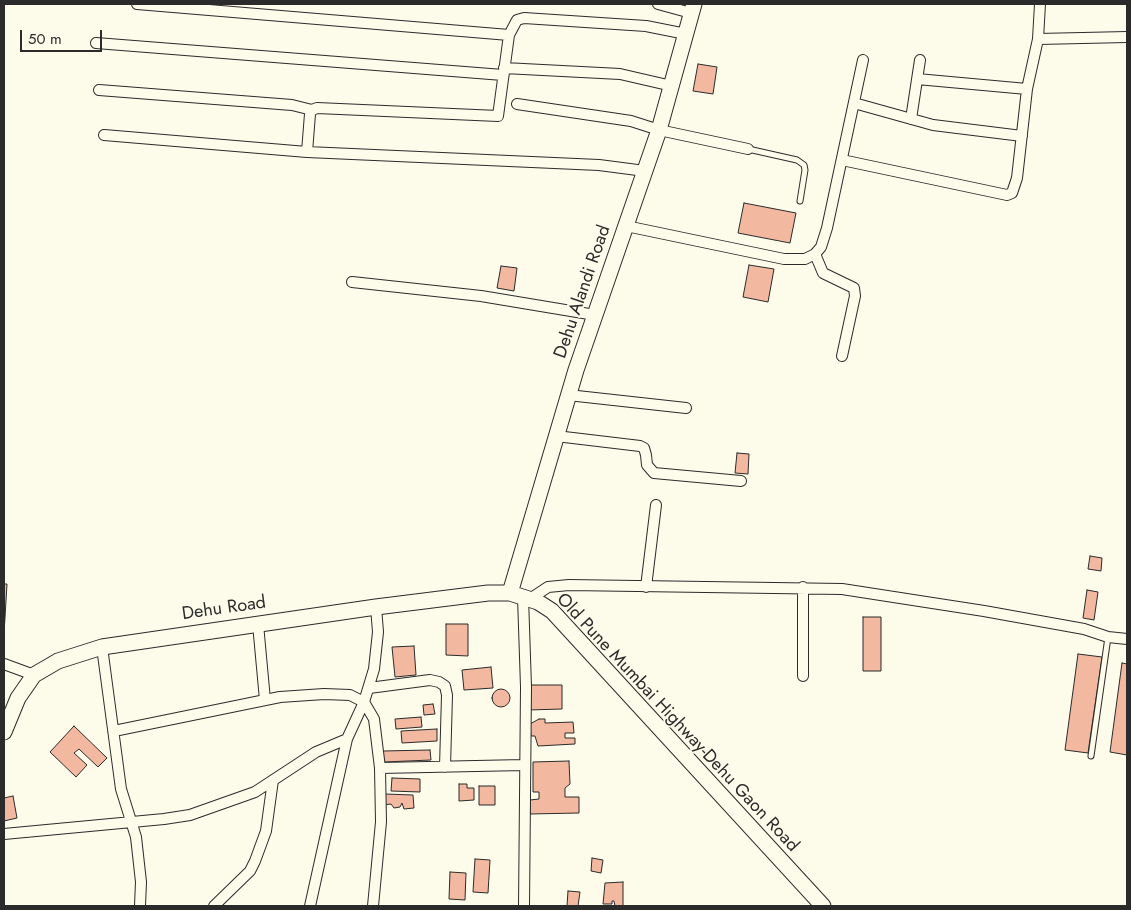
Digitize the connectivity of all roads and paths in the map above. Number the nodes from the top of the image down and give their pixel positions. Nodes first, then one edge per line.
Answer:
1 (137, 4) edge
2 (658, 4) edge
3 (1040, 4) edge
4 (693, 8) edge
5 (686, 34) junction
6 (509, 35) junction
7 (1127, 37) edge
8 (1038, 39) junction
9 (96, 44) dead end
10 (863, 60) dead end
11 (920, 60) dead end
12 (504, 71) junction
13 (917, 78) junction
14 (672, 86) junction
15 (1027, 89) junction
16 (99, 90) dead end
17 (854, 103) junction
18 (517, 104) dead end
19 (312, 110) junction
20 (911, 119) junction
21 (659, 130) junction
22 (104, 135) dead end
23 (1022, 136) junction
24 (748, 149) joint
25 (307, 152) junction
26 (842, 160) junction
27 (645, 171) junction
28 (800, 201) dead end
29 (626, 226) junction
30 (815, 254) junction
31 (352, 282) dead end
32 (595, 315) junction
33 (842, 356) dead end
34 (568, 395) junction
35 (686, 408) dead end
36 (556, 436) junction
37 (741, 481) dead end
38 (656, 506) dead end
39 (646, 587) junction
40 (803, 587) junction
41 (488, 593) joint
42 (521, 597) junction
43 (376, 607) junction
44 (258, 624) junction
45 (1108, 637) junction
46 (1127, 639) edge
47 (102, 648) junction
48 (4, 664) edge
49 (34, 675) junction
50 (802, 676) dead end
51 (369, 688) junction
52 (265, 700) junction
53 (364, 702) junction
54 (114, 731) junction
55 (4, 732) edge
56 (347, 739) junction
57 (1091, 756) dead end
58 (524, 765) junction
59 (445, 767) junction
60 (380, 768) junction
61 (274, 780) junction
62 (132, 821) junction
63 (4, 834) edge
64 (140, 906) edge
65 (214, 906) edge
66 (310, 906) edge
67 (373, 906) edge
68 (524, 906) edge
69 (824, 906) edge

1 - 6 street
2 - 4 street
3 - 8 street
4 - 5 main road, Dehu Alandi Road
5 - 6 street
5 - 14 main road, Dehu Alandi Road
6 - 12 street
7 - 8 street
8 - 15 street
9 - 12 street
10 - 17 street
11 - 13 street
12 - 14 street
12 - 19 street
13 - 15 street
13 - 20 street
14 - 21 main road, Dehu Alandi Road
15 - 23 street
16 - 19 street
17 - 20 street
17 - 26 street
18 - 21 street
19 - 25 street
20 - 23 street
21 - 24 street
21 - 27 main road, Dehu Alandi Road
22 - 25 street
23 - 26 street
24 - 28 lane
25 - 27 street
26 - 30 street
27 - 29 main road, Dehu Alandi Road
29 - 30 street
29 - 32 main road, Dehu Alandi Road
30 - 33 street
31 - 32 street
32 - 34 main road, Dehu Alandi Road
34 - 35 street
34 - 36 main road, Dehu Alandi Road
36 - 37 street
36 - 42 main road, Dehu Alandi Road
38 - 39 street
39 - 40 street
39 - 42 street
40 - 45 street
40 - 50 street
41 - 42 main road, Old Pune Mumbai Highway-Dehu Gaon Road
41 - 43 main road, Dehu Road
42 - 58 street
42 - 69 main road, Old Pune Mumbai Highway-Dehu Gaon Road
43 - 44 main road, Dehu Road
43 - 51 street
44 - 47 main road, Dehu Road
44 - 52 street
45 - 46 street
45 - 57 lane
47 - 49 main road, Dehu Road
47 - 54 street
48 - 49 street
49 - 55 main road, Dehu Road
51 - 53 street
51 - 59 street
52 - 53 street
52 - 54 street
53 - 56 street
53 - 60 street
54 - 62 street
56 - 61 street
56 - 66 street
58 - 59 street
58 - 68 street
59 - 60 street
60 - 67 street
61 - 62 street
61 - 65 street
62 - 63 street
62 - 64 street

